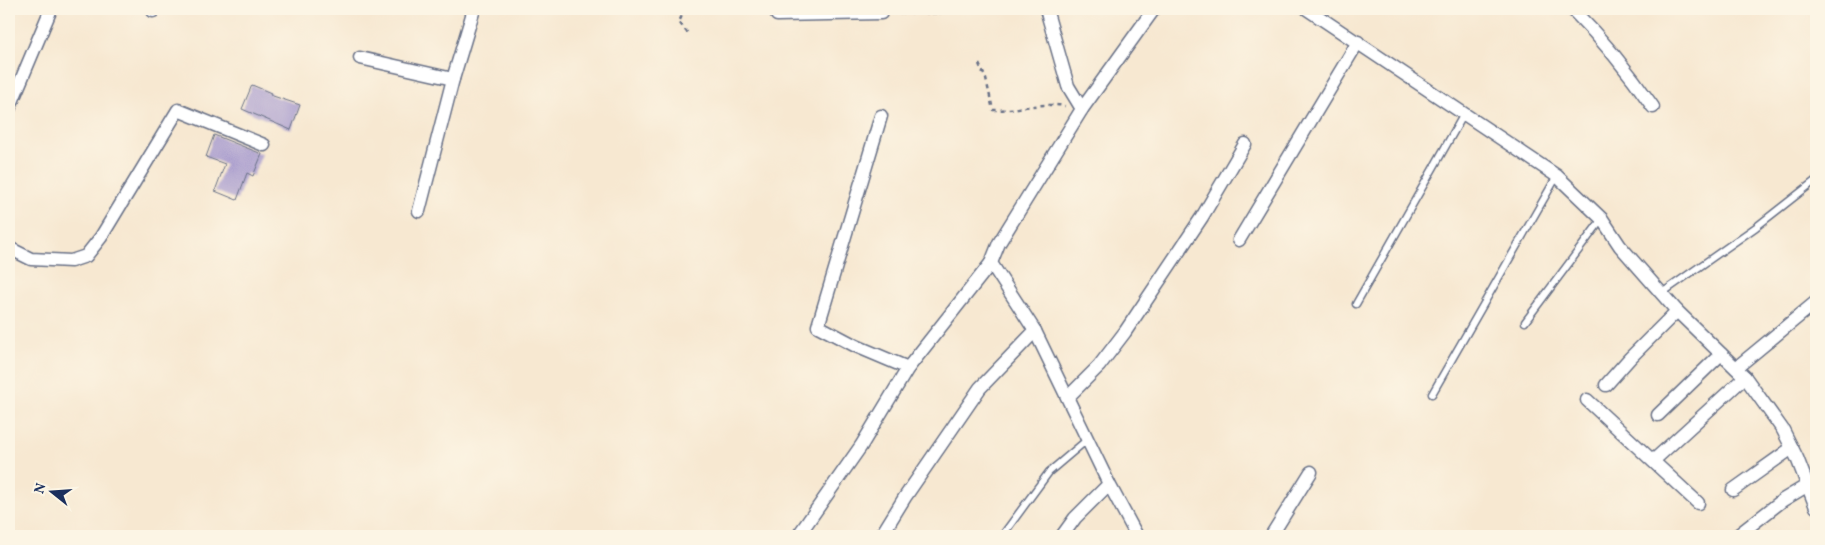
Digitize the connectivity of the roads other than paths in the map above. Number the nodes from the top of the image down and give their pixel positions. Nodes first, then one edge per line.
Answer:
1 (52, 9) edge
2 (474, 9) edge
3 (777, 9) edge
4 (1046, 9) edge
5 (1154, 9) edge
6 (1308, 9) edge
7 (1572, 9) edge
8 (881, 13) road end
9 (1358, 42) junction
10 (360, 58) dead end
11 (453, 79) junction
12 (1653, 107) dead end
13 (9, 109) edge
14 (1082, 109) junction
15 (1464, 114) junction
16 (881, 116) dead end
17 (1245, 144) dead end
18 (264, 146) dead end
19 (1557, 176) junction
20 (1816, 180) edge
21 (419, 211) dead end
22 (1602, 219) junction
23 (1239, 240) dead end
24 (9, 248) edge
25 (991, 263) junction
26 (1662, 293) junction
27 (1816, 302) edge
28 (1356, 304) dead end
29 (1677, 311) junction
30 (1525, 322) dead end
31 (1035, 331) junction
32 (1722, 354) junction
33 (908, 368) junction
34 (1740, 372) junction
35 (1606, 385) dead end
36 (1432, 394) dead end
37 (1068, 397) junction
38 (1587, 400) dead end
39 (1658, 416) dead end
40 (1088, 439) junction
41 (1792, 448) junction
42 (1653, 461) junction
43 (1311, 472) dead end
44 (1109, 484) junction
45 (1808, 485) junction
46 (1733, 490) dead end
47 (1698, 503) dead end
48 (1816, 507) edge
49 (798, 536) edge
50 (881, 536) edge
51 (1002, 536) edge
52 (1062, 536) edge
53 (1136, 536) edge
54 (1271, 536) edge
55 (1738, 536) edge

1 - 13 street
2 - 11 street
3 - 8 street
4 - 14 street
5 - 14 street
6 - 9 street
7 - 12 street
9 - 15 street
9 - 23 street
10 - 11 street
11 - 21 street
14 - 25 street
15 - 19 street
15 - 28 lane
16 - 33 street
17 - 37 street
18 - 24 street
19 - 22 street
19 - 36 lane
20 - 26 lane
22 - 26 street
22 - 30 lane
25 - 31 street
25 - 33 street
26 - 29 street
27 - 34 street
29 - 32 street
29 - 35 street
31 - 37 street
31 - 50 street
32 - 34 street
32 - 39 street
33 - 49 street
34 - 41 street
34 - 42 street
37 - 40 street
38 - 42 street
40 - 44 street
40 - 51 lane
41 - 45 street
41 - 46 street
42 - 47 street
43 - 54 street
44 - 52 street
44 - 53 street
45 - 48 street
45 - 55 street

